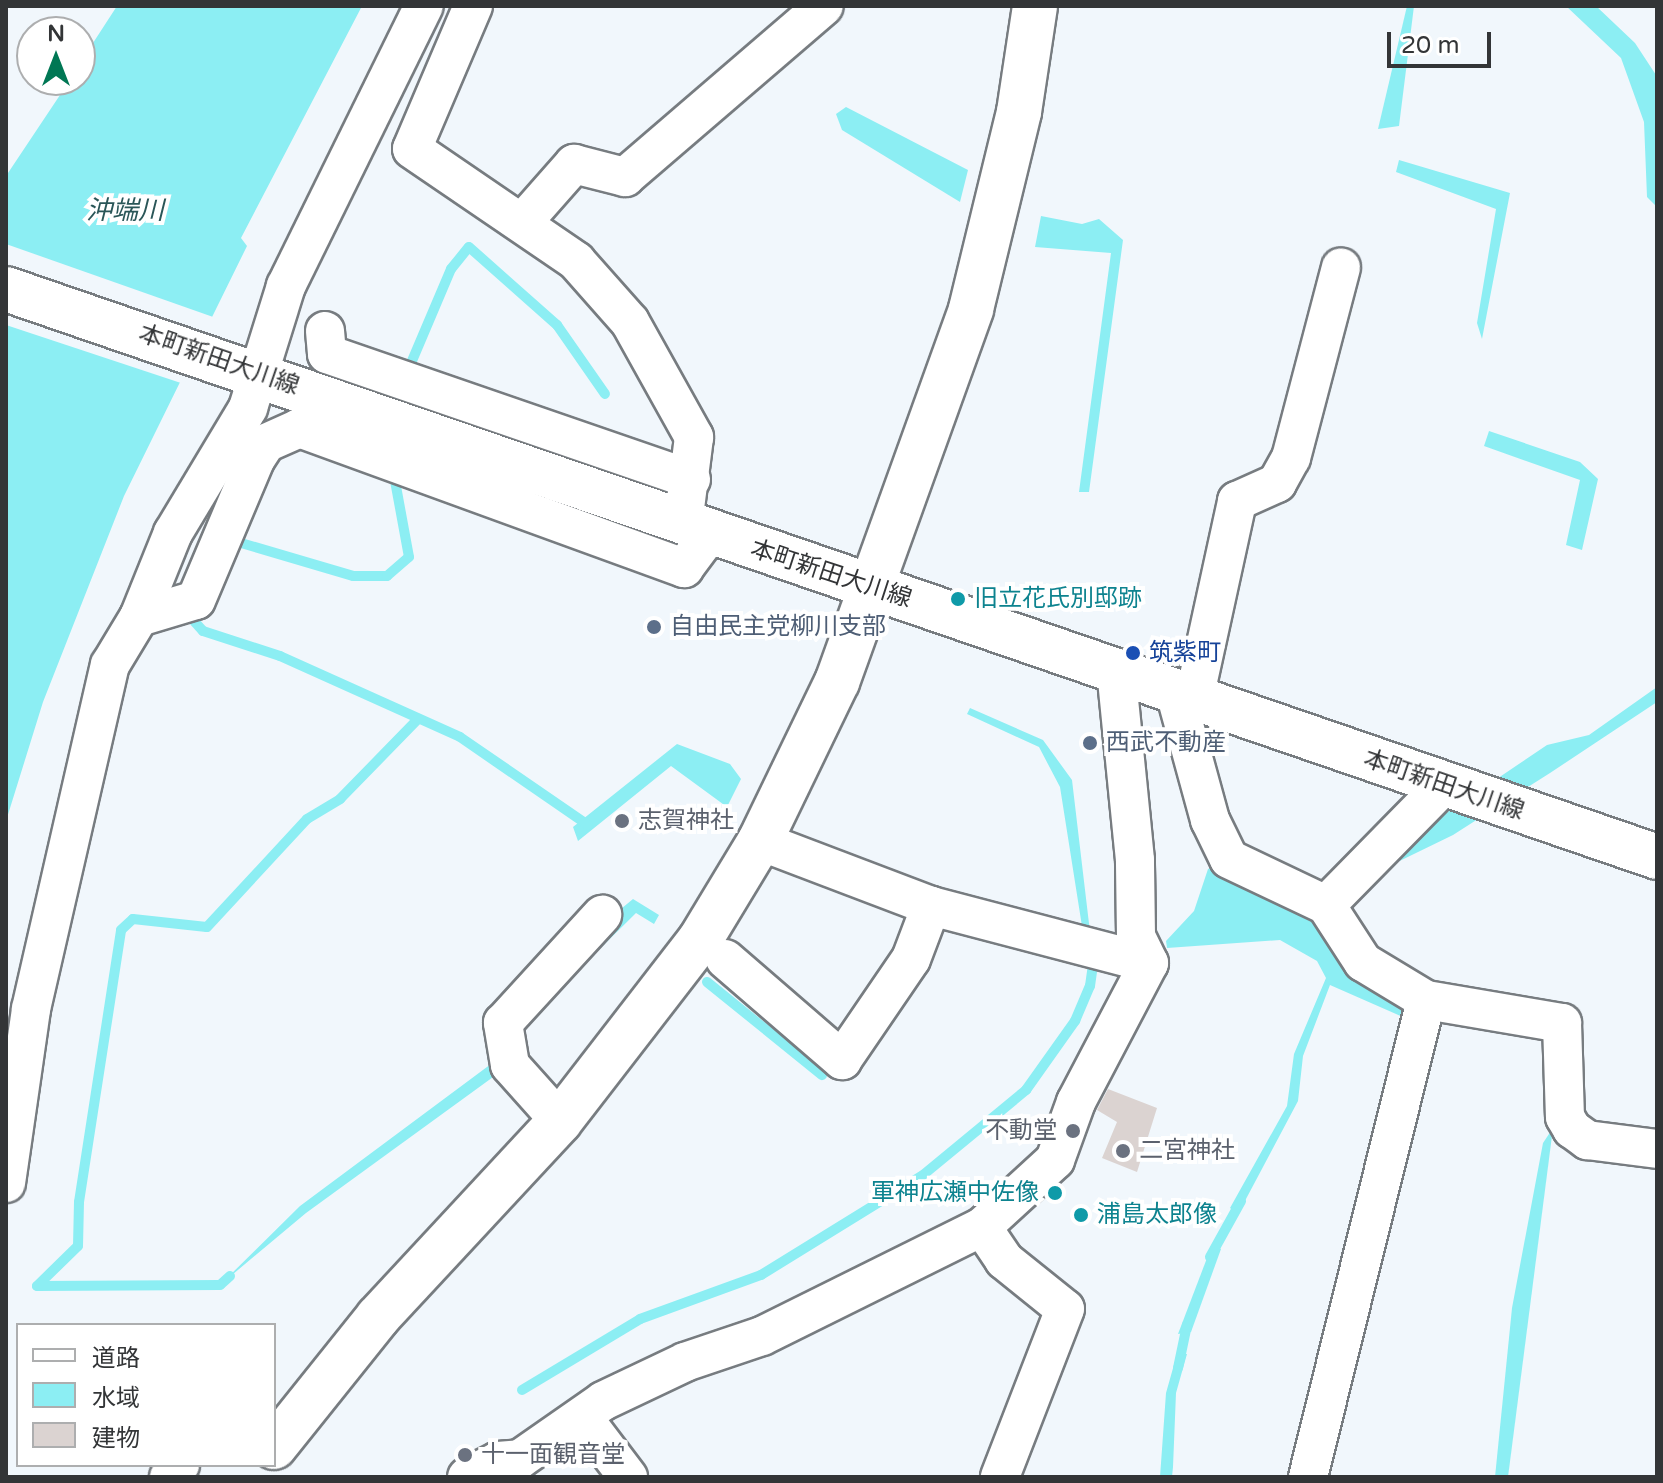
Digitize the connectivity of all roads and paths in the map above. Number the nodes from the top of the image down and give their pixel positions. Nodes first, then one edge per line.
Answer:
1 (424, 6) edge
2 (430, 6) edge
3 (473, 6) edge
4 (824, 6) edge
5 (1035, 6) edge
6 (425, 111) junction
7 (522, 223) junction
8 (1341, 267) dead end
9 (6, 289) edge
10 (325, 331) dead end
11 (249, 370) junction
12 (691, 479) junction
13 (697, 528) junction
14 (871, 586) junction
15 (139, 617) junction
16 (1116, 671) junction
17 (1185, 695) junction
18 (1444, 785) junction
19 (760, 841) junction
20 (1657, 857) edge
21 (1326, 905) junction
22 (931, 906) junction
23 (602, 915) dead end
24 (725, 959) dead end
25 (1149, 963) junction
26 (1423, 1015) junction
27 (560, 1121) junction
28 (1657, 1149) edge
29 (6, 1183) edge
30 (982, 1227) junction
31 (584, 1419) junction
32 (276, 1444) edge
33 (467, 1477) edge
34 (628, 1477) edge
35 (1000, 1477) edge
36 (1308, 1477) edge

1 - 11 street
2 - 6 street
3 - 6 street
4 - 7 street
5 - 14 main road
6 - 7 street
7 - 12 street
8 - 17 street
9 - 11 main road, 本町新田大川線
10 - 12 street
11 - 13 main road, 本町新田大川線
11 - 15 street
12 - 13 street
13 - 14 main road, 本町新田大川線
13 - 15 street
14 - 16 main road, 本町新田大川線
14 - 19 main road
15 - 29 street
16 - 17 main road, 本町新田大川線
16 - 25 street
17 - 18 main road, 本町新田大川線
17 - 21 street
18 - 20 main road, 本町新田大川線
18 - 21 street
19 - 22 street
19 - 27 main road
21 - 26 street
22 - 24 street
22 - 25 street
23 - 27 street
25 - 30 street
26 - 28 street
26 - 36 street
27 - 32 main road
30 - 31 street
30 - 35 street
31 - 33 street
31 - 34 street

